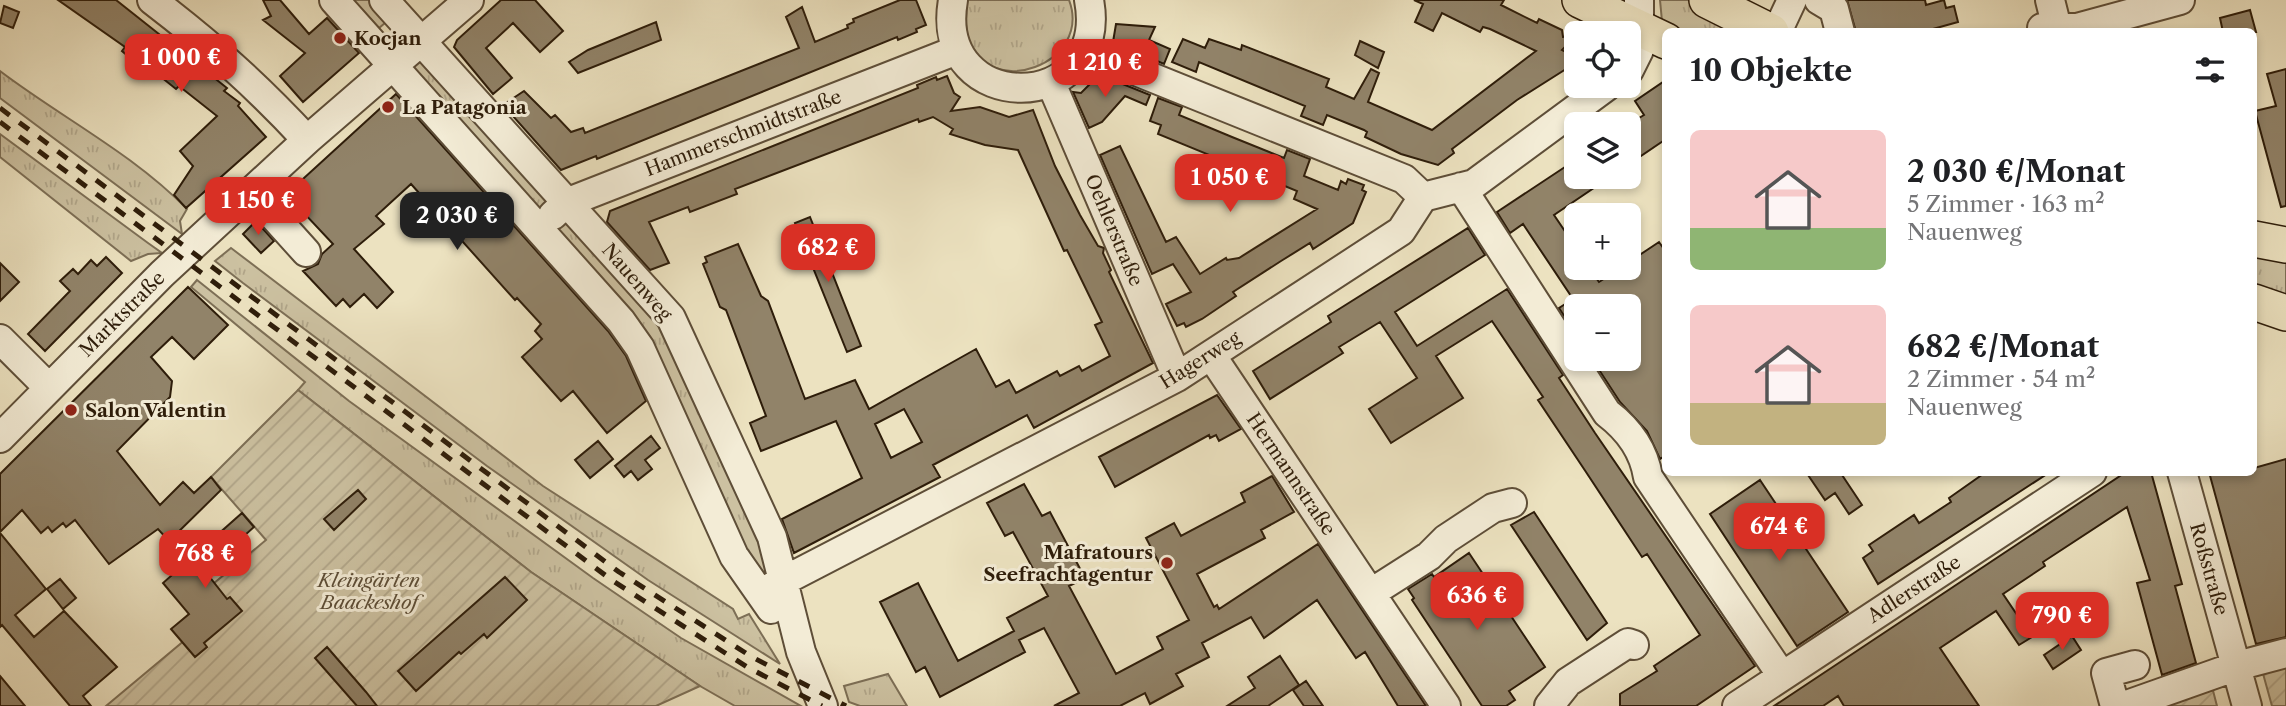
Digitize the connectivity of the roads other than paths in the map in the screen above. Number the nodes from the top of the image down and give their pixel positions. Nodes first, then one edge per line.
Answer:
1 (152, 0) edge
2 (334, 0) edge
3 (384, 0) edge
4 (469, 0) edge
5 (953, 0) edge
6 (1089, 0) edge
7 (1580, 0) edge
8 (1707, 0) edge
9 (1792, 0) edge
10 (1819, 0) edge
11 (2050, 0) edge
12 (2180, 0) edge
13 (1648, 23) edge
14 (1763, 28) edge
15 (1779, 28) edge
16 (1839, 28) edge
17 (2052, 28) edge
18 (2077, 28) edge
19 (431, 31) junction
20 (1641, 44) edge
21 (957, 50) junction
22 (1084, 50) junction
23 (391, 66) junction
24 (1051, 83) junction
25 (1592, 98) edge
26 (307, 141) junction
27 (1461, 187) junction
28 (251, 192) junction
29 (1423, 197) junction
30 (566, 203) junction
31 (537, 229) junction
32 (2257, 240) edge
33 (2286, 245) edge
34 (306, 252) dead end
35 (2257, 303) edge
36 (2286, 313) edge
37 (0, 339) edge
38 (1211, 355) junction
39 (1177, 377) junction
40 (49, 388) junction
41 (0, 438) edge
42 (2080, 476) edge
43 (2183, 476) edge
44 (1512, 503) dead end
45 (772, 588) junction
46 (1371, 593) junction
47 (1634, 645) dead end
48 (2286, 653) edge
49 (2135, 665) dead end
50 (2236, 666) junction
51 (1782, 676) junction
52 (823, 706) edge
53 (1446, 706) edge
54 (1549, 706) edge
55 (1737, 706) edge
56 (2115, 706) edge
57 (2124, 706) edge
58 (2247, 706) edge

1 - 26 street
2 - 23 street, Nauenweg
3 - 19 street, Nauenweg
4 - 19 street, Marktstraße
5 - 21 street
6 - 22 street
7 - 13 main road
8 - 14 main road
9 - 15 street
10 - 16 street
11 - 17 street
12 - 18 street
13 - 20 street
19 - 23 street, Marktstraße
19 - 30 street, Nauenweg
21 - 24 street
21 - 30 street, Hammerschmidtstraße
22 - 24 street
22 - 29 street
23 - 26 street, Marktstraße
23 - 31 street, Nauenweg
24 - 39 street, Oehlerstraße
25 - 27 street
26 - 28 street, Marktstraße
27 - 29 street
27 - 51 street
28 - 34 street
28 - 40 street, Marktstraße
29 - 38 street, Hagerweg
30 - 31 street, Hammerschmidtstraße
30 - 45 street, Nauenweg
31 - 45 street, Nauenweg
32 - 33 main road
35 - 36 main road
37 - 40 street
38 - 39 street, Hagerweg
38 - 46 street, Hermannstraße
39 - 45 street, Hagerweg
40 - 41 street, Marktstraße
42 - 51 street, Adlerstraße
43 - 50 street, Roßstraße
44 - 46 street
45 - 52 street, Nauenweg
46 - 53 street, Hermannstraße
47 - 54 street
48 - 50 street
49 - 56 street
50 - 57 street
50 - 58 street, Roßstraße
51 - 55 street, Adlerstraße

